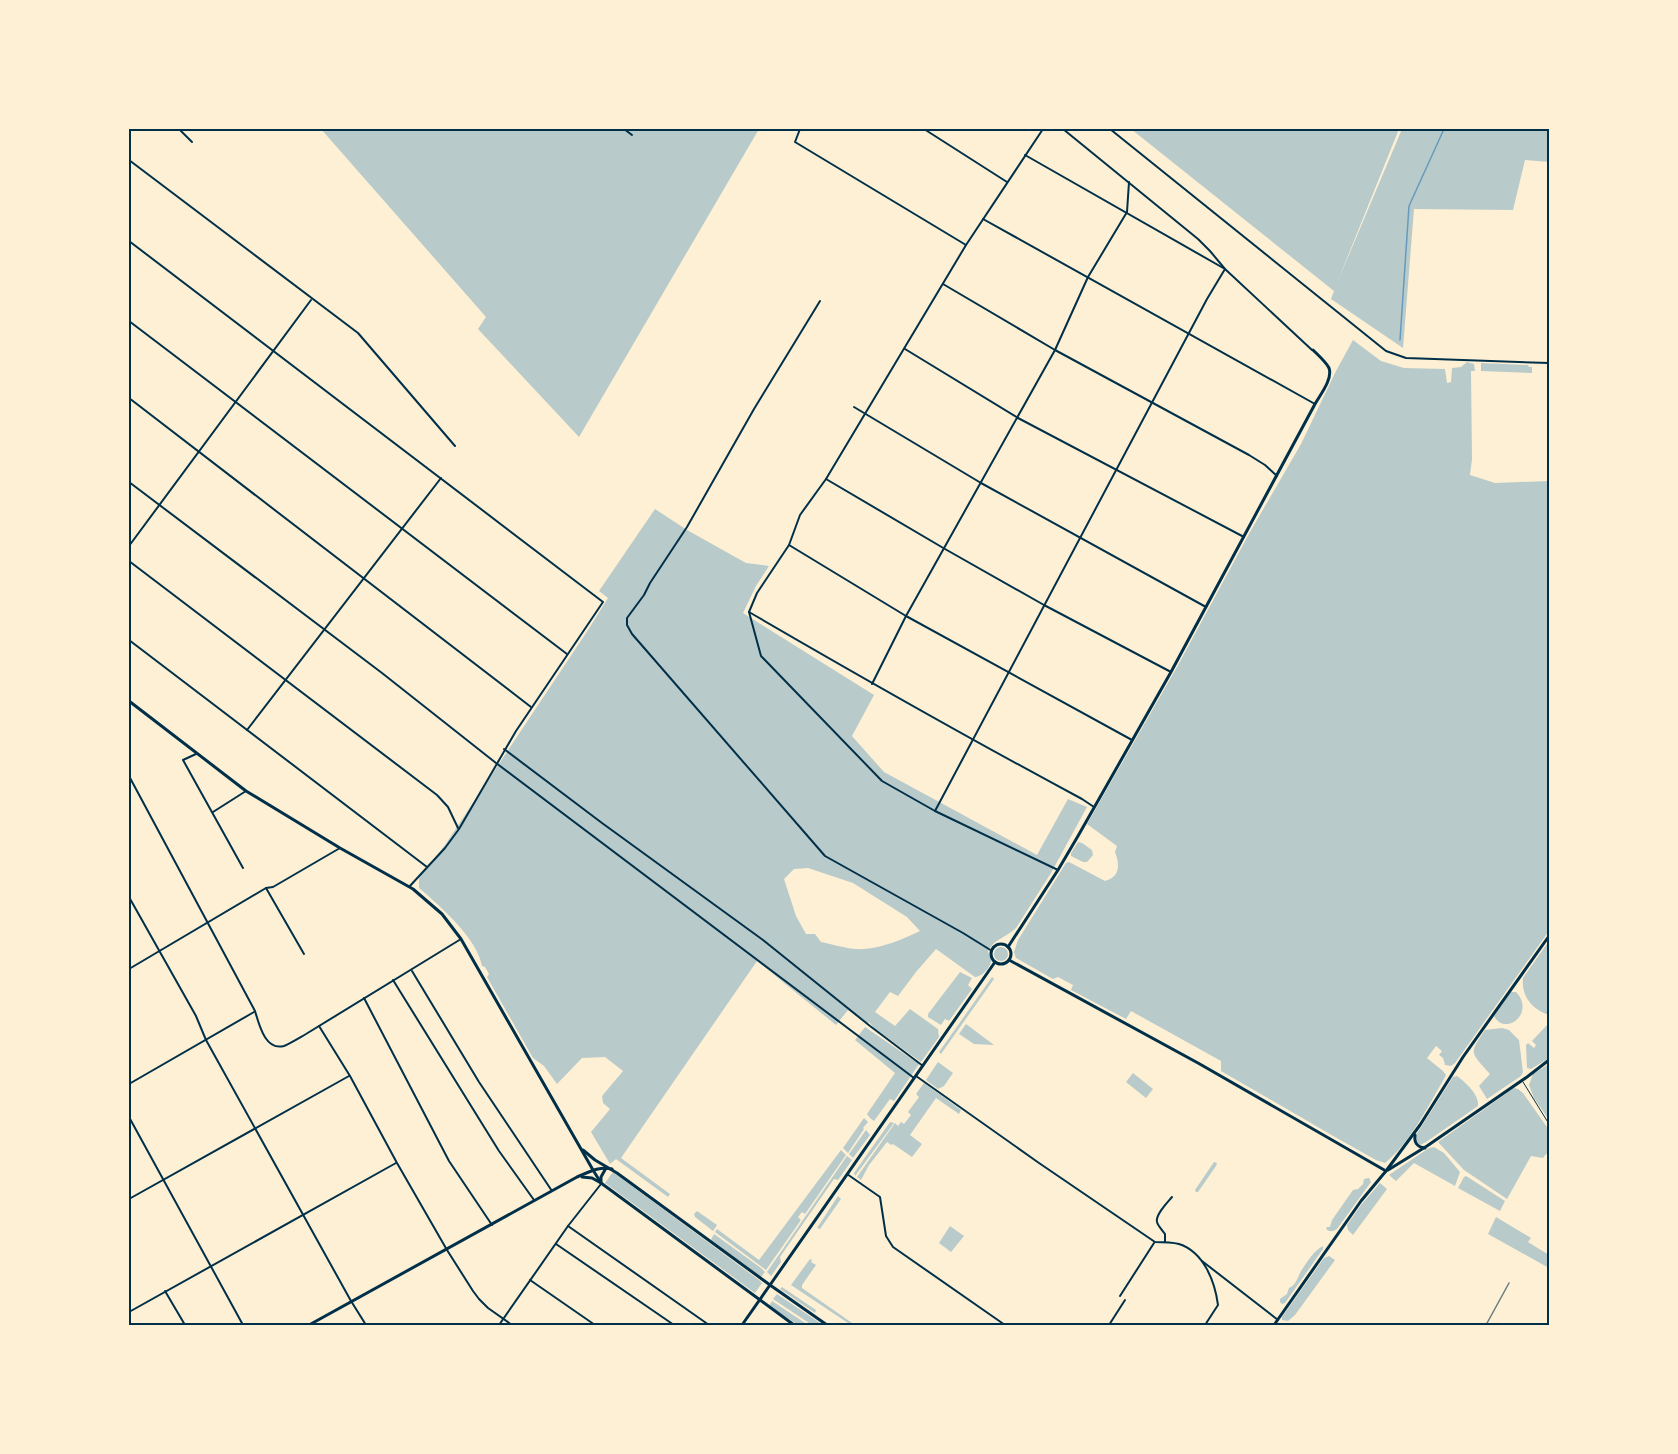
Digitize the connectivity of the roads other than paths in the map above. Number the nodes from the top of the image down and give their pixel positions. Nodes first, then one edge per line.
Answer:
1 (179, 129) edge
2 (624, 129) edge
3 (800, 129) edge
4 (924, 129) edge
5 (1043, 129) edge
6 (1063, 129) edge
7 (1110, 129) edge
8 (632, 135) dead end
9 (192, 142) dead end
10 (1025, 155) junction
11 (129, 160) edge
12 (1007, 182) junction
13 (1130, 182) junction
14 (1127, 212) junction
15 (983, 219) junction
16 (129, 242) edge
17 (966, 245) junction
18 (1225, 269) junction
19 (1088, 277) junction
20 (943, 284) junction
21 (312, 300) junction
22 (820, 301) dead end
23 (129, 321) edge
24 (1189, 334) junction
25 (905, 349) junction
26 (1056, 350) junction
27 (1313, 350) joint
28 (274, 351) junction
29 (1549, 363) edge
30 (129, 398) edge
31 (236, 402) junction
32 (1152, 402) junction
33 (1315, 404) junction
34 (854, 407) dead end
35 (864, 414) junction
36 (1018, 418) junction
37 (455, 446) dead end
38 (199, 452) junction
39 (1116, 470) junction
40 (1277, 476) junction
41 (441, 478) junction
42 (826, 479) junction
43 (129, 482) edge
44 (981, 483) junction
45 (160, 504) junction
46 (403, 529) junction
47 (1081, 537) junction
48 (1244, 537) junction
49 (789, 545) junction
50 (129, 546) edge
51 (945, 549) junction
52 (129, 561) edge
53 (364, 579) junction
54 (1044, 605) junction
55 (1206, 607) junction
56 (748, 612) junction
57 (906, 616) junction
58 (325, 630) junction
59 (129, 640) edge
60 (567, 654) junction
61 (1009, 672) junction
62 (1171, 672) junction
63 (286, 680) junction
64 (872, 684) junction
65 (129, 701) edge
66 (532, 707) junction
67 (247, 730) junction
68 (1132, 740) junction
69 (973, 741) junction
70 (504, 749) junction
71 (196, 753) junction
72 (496, 763) junction
73 (129, 776) edge
74 (246, 791) junction
75 (1094, 807) junction
76 (935, 811) junction
77 (212, 812) junction
78 (459, 828) junction
79 (340, 848) junction
80 (427, 867) junction
81 (243, 868) dead end
82 (1058, 870) junction
83 (410, 887) junction
84 (266, 888) junction
85 (129, 897) edge
86 (207, 922) junction
87 (1549, 936) edge
88 (461, 939) junction
89 (1008, 947) junction
90 (992, 951) junction
91 (159, 952) junction
92 (303, 954) dead end
93 (1010, 960) junction
94 (995, 962) junction
95 (129, 969) edge
96 (411, 970) junction
97 (393, 981) junction
98 (364, 998) junction
99 (255, 1011) junction
100 (319, 1026) junction
101 (206, 1040) junction
102 (1549, 1060) edge
103 (923, 1066) junction
104 (350, 1076) junction
105 (915, 1077) junction
106 (1522, 1080) junction
107 (129, 1084) edge
108 (129, 1118) edge
109 (1549, 1124) edge
110 (256, 1128) junction
111 (1415, 1133) junction
112 (1425, 1148) junction
113 (581, 1149) junction
114 (397, 1163) junction
115 (606, 1168) junction
116 (612, 1169) junction
117 (593, 1170) junction
118 (1386, 1171) junction
119 (847, 1174) junction
120 (577, 1177) junction
121 (162, 1180) junction
122 (601, 1183) junction
123 (552, 1191) junction
124 (1172, 1197) dead end
125 (129, 1199) edge
126 (534, 1201) junction
127 (304, 1215) junction
128 (492, 1225) junction
129 (568, 1226) junction
130 (1155, 1242) junction
131 (1165, 1242) junction
132 (556, 1244) junction
133 (447, 1250) junction
134 (1200, 1260) junction
135 (211, 1266) junction
136 (530, 1280) junction
137 (770, 1285) junction
138 (165, 1292) junction
139 (1120, 1296) dead end
140 (759, 1300) junction
141 (1125, 1300) dead end
142 (351, 1301) junction
143 (129, 1312) edge
144 (503, 1318) junction
145 (1278, 1320) junction
146 (184, 1325) edge
147 (243, 1325) edge
148 (309, 1325) edge
149 (366, 1325) edge
150 (499, 1325) edge
151 (512, 1325) edge
152 (595, 1325) edge
153 (674, 1325) edge
154 (709, 1325) edge
155 (742, 1325) edge
156 (794, 1325) edge
157 (827, 1325) edge
158 (1005, 1325) edge
159 (1109, 1325) edge
160 (1205, 1325) edge
161 (1274, 1325) edge

1 - 9 street
2 - 8 street
3 - 17 street
4 - 12 street
5 - 10 street
6 - 13 street
7 - 29 street
10 - 12 street
10 - 14 street
11 - 21 street
12 - 15 street
13 - 14 street
13 - 18 street
14 - 18 street
14 - 19 street
15 - 17 street
15 - 19 street
16 - 28 street
17 - 20 street
18 - 24 street
18 - 27 street
19 - 24 street
19 - 26 street
20 - 25 street
20 - 26 street
21 - 28 street
21 - 37 street
22 - 90 street
23 - 31 street
24 - 32 street
24 - 33 street
25 - 35 street
25 - 36 street
26 - 32 street
26 - 36 street
27 - 33 main road
28 - 31 street
28 - 41 street
30 - 38 street
31 - 38 street
31 - 46 street
32 - 39 street
32 - 40 street
33 - 40 main road
34 - 35 street
35 - 42 street
35 - 44 street
36 - 39 street
36 - 44 street
38 - 45 street
38 - 53 street
39 - 47 street
39 - 48 street
40 - 48 main road
41 - 46 street
41 - 60 street
42 - 49 street
42 - 51 street
43 - 45 street
44 - 47 street
44 - 51 street
45 - 50 street
45 - 58 street
46 - 53 street
46 - 60 street
47 - 54 street
47 - 55 street
48 - 55 main road
49 - 56 street
49 - 57 street
51 - 54 street
51 - 57 street
52 - 63 street
53 - 58 street
53 - 66 street
54 - 61 street
54 - 62 street
55 - 62 main road
56 - 64 street
56 - 76 street
57 - 61 street
57 - 64 street
58 - 63 street
58 - 72 street
59 - 67 street
60 - 66 street
61 - 68 street
61 - 69 street
62 - 68 main road
63 - 67 street
63 - 78 street
64 - 69 street
65 - 71 main road
66 - 70 street
67 - 80 street
68 - 75 main road
69 - 75 street
69 - 76 street
70 - 72 street
70 - 103 street
71 - 74 main road
71 - 77 street
72 - 78 street
72 - 105 street
73 - 86 street
74 - 77 street
74 - 79 main road
75 - 82 main road
76 - 82 street
77 - 81 street
78 - 80 street
79 - 83 main road
79 - 84 street
80 - 83 street
82 - 89 main road
83 - 88 main road
84 - 86 street
84 - 92 street
85 - 91 street
86 - 91 street
86 - 99 street
87 - 111 main road
88 - 96 street
88 - 113 main road
89 - 90 main road
89 - 93 main road
90 - 94 main road
91 - 95 street
91 - 101 street
93 - 94 main road
93 - 118 main road
94 - 103 main road
96 - 97 street
96 - 123 street
97 - 98 street
97 - 126 street
98 - 100 street
98 - 128 street
99 - 100 street
99 - 101 street
100 - 104 street
101 - 107 street
101 - 110 street
102 - 106 main road
103 - 105 main road
104 - 110 street
104 - 114 street
105 - 119 main road
105 - 130 street
106 - 109 lane
106 - 112 main road
108 - 121 street
110 - 121 street
110 - 127 street
111 - 112 main road
111 - 118 main road
112 - 118 main road
113 - 116 main road
113 - 117 main road
114 - 127 street
114 - 133 street
115 - 116 main road
115 - 117 main road
115 - 122 main road
116 - 137 main road
117 - 120 main road
117 - 122 main road
118 - 145 main road
119 - 137 main road
119 - 158 street
120 - 122 main road
120 - 123 main road
121 - 125 street
121 - 135 street
122 - 129 street
122 - 140 main road
123 - 126 main road
124 - 131 street
126 - 128 main road
127 - 135 street
127 - 142 street
128 - 133 main road
129 - 132 street
129 - 154 street
130 - 131 street
130 - 139 street
131 - 134 street
132 - 136 street
132 - 153 street
133 - 142 main road
133 - 144 street
134 - 145 street
134 - 160 street
135 - 138 street
135 - 147 street
136 - 144 street
136 - 152 street
137 - 140 main road
137 - 157 main road
138 - 143 street
138 - 146 street
140 - 155 main road
140 - 156 main road
141 - 159 street
142 - 148 main road
142 - 149 street
144 - 150 street
144 - 151 street
145 - 161 main road

